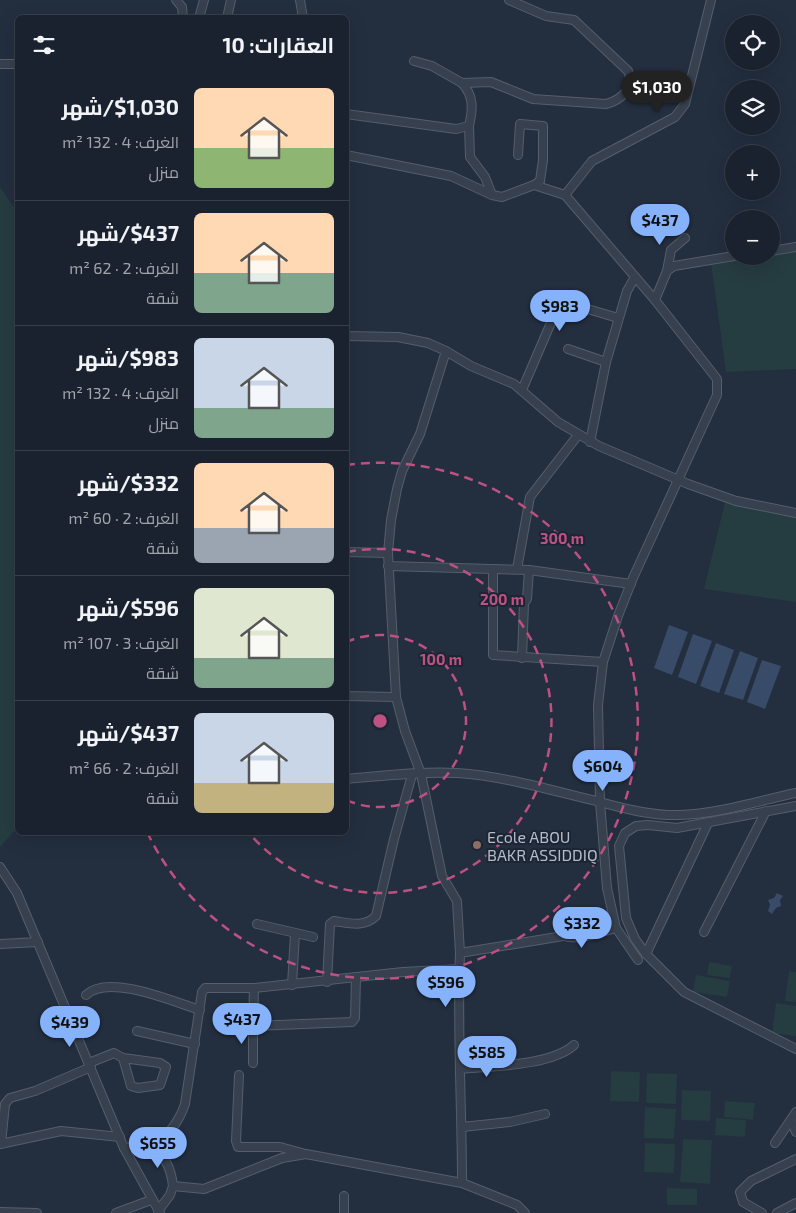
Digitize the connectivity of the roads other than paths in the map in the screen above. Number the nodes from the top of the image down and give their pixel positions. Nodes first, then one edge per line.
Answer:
1 (176, 0) edge
2 (231, 0) edge
3 (300, 0) edge
4 (509, 0) edge
5 (711, 0) edge
6 (203, 1) edge
7 (183, 15) edge
8 (200, 15) edge
9 (228, 15) edge
10 (302, 15) edge
11 (414, 61) dead end
12 (0, 64) edge
13 (15, 64) edge
14 (462, 83) junction
15 (349, 114) edge
16 (469, 126) junction
17 (518, 155) dead end
18 (349, 156) edge
19 (534, 185) junction
20 (492, 194) junction
21 (565, 195) junction
22 (685, 238) dead end
23 (796, 247) edge
24 (780, 250) edge
25 (725, 257) edge
26 (667, 271) junction
27 (635, 277) junction
28 (655, 300) junction
29 (618, 318) junction
30 (349, 336) edge
31 (568, 349) dead end
32 (446, 351) junction
33 (606, 362) junction
34 (522, 390) junction
35 (578, 435) junction
36 (590, 442) junction
37 (677, 479) junction
38 (796, 513) edge
39 (349, 552) edge
40 (388, 553) junction
41 (388, 566) junction
42 (493, 569) junction
43 (517, 569) junction
44 (529, 570) junction
45 (631, 584) junction
46 (522, 658) junction
47 (603, 662) junction
48 (349, 696) edge
49 (396, 698) junction
50 (412, 774) junction
51 (421, 774) junction
52 (349, 779) edge
53 (796, 793) edge
54 (600, 802) junction
55 (796, 806) edge
56 (766, 811) junction
57 (708, 823) junction
58 (0, 867) edge
59 (257, 924) dead end
60 (616, 928) junction
61 (704, 932) dead end
62 (295, 934) junction
63 (313, 937) dead end
64 (38, 942) junction
65 (0, 944) edge
66 (460, 953) junction
67 (646, 954) junction
68 (638, 960) dead end
69 (459, 969) junction
70 (356, 977) junction
71 (327, 982) junction
72 (292, 985) junction
73 (254, 988) junction
74 (86, 995) dead end
75 (200, 1010) junction
76 (253, 1026) junction
77 (137, 1031) dead end
78 (195, 1044) junction
79 (574, 1045) dead end
80 (796, 1049) edge
81 (123, 1058) junction
82 (253, 1063) dead end
83 (90, 1065) junction
84 (460, 1069) junction
85 (239, 1076) dead end
86 (796, 1112) edge
87 (545, 1114) dead end
88 (790, 1120) junction
89 (462, 1127) junction
90 (796, 1132) edge
91 (120, 1137) junction
92 (775, 1143) dead end
93 (0, 1144) edge
94 (152, 1147) junction
95 (124, 1148) junction
96 (306, 1154) junction
97 (796, 1159) edge
98 (462, 1183) junction
99 (172, 1186) junction
100 (344, 1196) dead end
101 (151, 1200) junction
102 (796, 1203) edge
103 (0, 1212) edge
104 (159, 1212) edge
105 (37, 1213) edge
106 (116, 1213) edge
107 (344, 1213) edge
108 (525, 1213) edge
109 (762, 1213) edge
110 (777, 1213) edge

1 - 7 street
2 - 9 street
3 - 10 street
4 - 14 street
5 - 21 street
6 - 8 street
11 - 14 street
12 - 13 street
14 - 16 street
15 - 16 street
16 - 20 street
17 - 19 street
18 - 20 street
19 - 20 street
19 - 21 street
21 - 27 street
22 - 26 street
23 - 24 street
25 - 26 street
26 - 28 street
27 - 28 street
27 - 29 street
28 - 37 street
29 - 33 street
29 - 34 street
30 - 32 street
31 - 33 street
32 - 34 street
32 - 40 street
33 - 36 street
34 - 35 street
35 - 36 street
35 - 43 street
36 - 37 street
37 - 38 street
37 - 45 street
39 - 40 street
40 - 41 street
41 - 42 street
41 - 49 street
42 - 43 street
42 - 46 street
43 - 44 street
44 - 45 street
44 - 46 street
45 - 47 street
46 - 47 street
47 - 54 street
48 - 49 street
49 - 51 street
50 - 51 street
50 - 52 street
50 - 71 street
51 - 54 street
51 - 66 street
53 - 54 street
54 - 60 street
55 - 56 street
56 - 57 street
56 - 61 street
57 - 67 street
57 - 67 street
58 - 64 street
59 - 62 street
60 - 66 street
60 - 68 street
62 - 63 street
62 - 72 street
64 - 65 street
64 - 83 street
66 - 69 street
67 - 80 street
69 - 70 street
69 - 84 street
70 - 71 street
70 - 76 street
71 - 72 street
72 - 73 street
73 - 75 street
73 - 76 street
74 - 75 street
75 - 78 street
76 - 82 street
77 - 78 street
78 - 94 street
79 - 84 street
81 - 81 street
81 - 83 street
83 - 91 street
83 - 93 street
84 - 89 street
85 - 96 street
86 - 88 street
87 - 89 street
88 - 90 street
88 - 92 street
89 - 98 street
91 - 93 street
91 - 95 street
94 - 95 street
94 - 99 street
95 - 101 street
96 - 98 street
96 - 99 street
97 - 109 street
98 - 108 street
99 - 104 street
100 - 107 street
101 - 104 street
101 - 106 street
102 - 110 street
103 - 105 street

